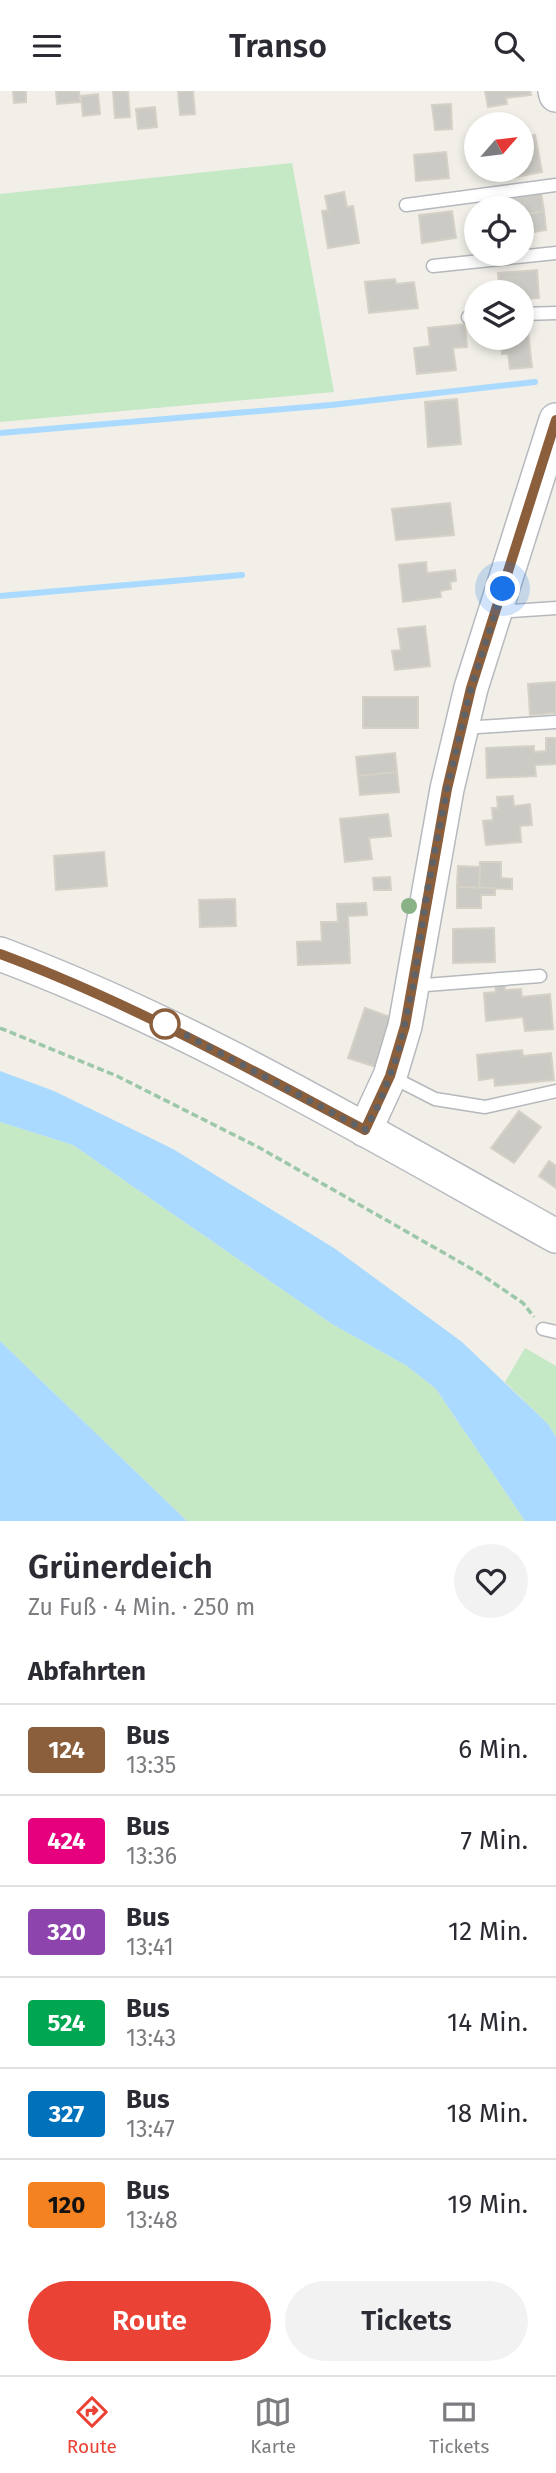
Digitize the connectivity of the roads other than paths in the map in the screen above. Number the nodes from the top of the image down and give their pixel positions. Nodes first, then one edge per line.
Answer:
1 (556, 185) edge
2 (406, 205) dead end
3 (556, 253) edge
4 (433, 266) dead end
5 (556, 313) edge
6 (534, 314) edge
7 (556, 420) edge
8 (556, 608) edge
9 (495, 613) junction
10 (556, 722) edge
11 (461, 729) junction
12 (0, 954) edge
13 (540, 976) dead end
14 (413, 986) junction
15 (390, 1076) junction
16 (556, 1091) edge
17 (365, 1130) junction
18 (556, 1236) edge
19 (543, 1329) road end
20 (556, 1332) edge

1 - 2 lane
3 - 4 lane
5 - 6 lane
7 - 9 street
8 - 9 lane
9 - 11 street
10 - 11 lane
11 - 14 street
12 - 17 street
13 - 14 lane
14 - 15 street
15 - 16 lane
15 - 17 street
17 - 18 street
19 - 20 lane

